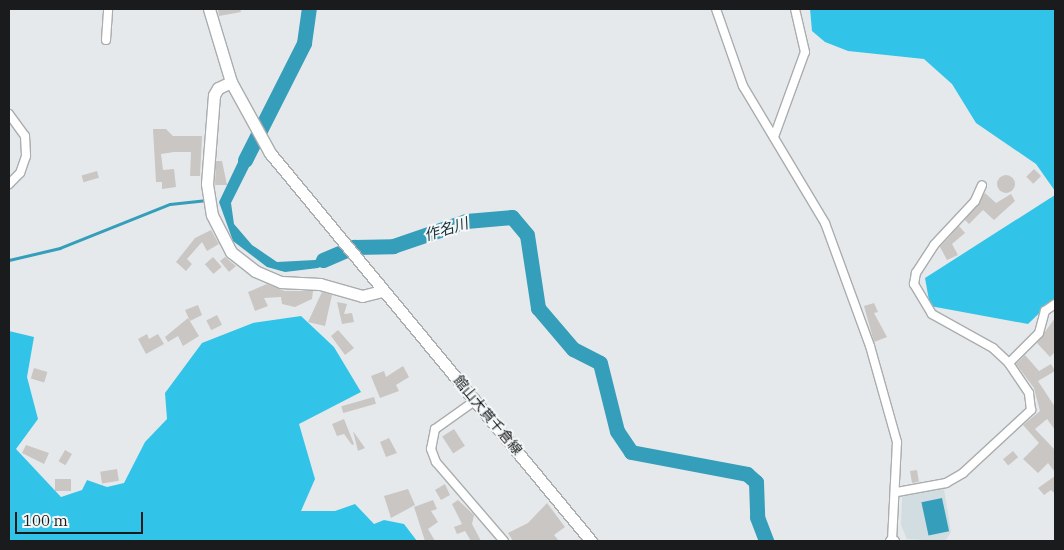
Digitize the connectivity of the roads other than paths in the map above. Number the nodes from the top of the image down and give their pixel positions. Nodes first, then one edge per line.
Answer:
1 (108, 9) edge
2 (209, 9) edge
3 (716, 9) edge
4 (795, 9) edge
5 (106, 40) dead end
6 (231, 82) junction
7 (9, 114) edge
8 (774, 137) junction
9 (9, 184) edge
10 (982, 185) dead end
11 (382, 291) junction
12 (1055, 304) edge
13 (1009, 363) junction
14 (476, 400) junction
15 (897, 492) junction
16 (504, 541) edge
17 (591, 541) edge
18 (892, 541) edge

1 - 5 street
2 - 6 main road, 館山大貫千倉線
3 - 8 street
4 - 8 street
6 - 11 main road, 館山大貫千倉線
6 - 11 main road
7 - 9 street
8 - 15 street
10 - 13 street
11 - 14 main road, 館山大貫千倉線
12 - 13 street
13 - 15 street
14 - 16 street
14 - 17 main road, 館山大貫千倉線
15 - 18 street

